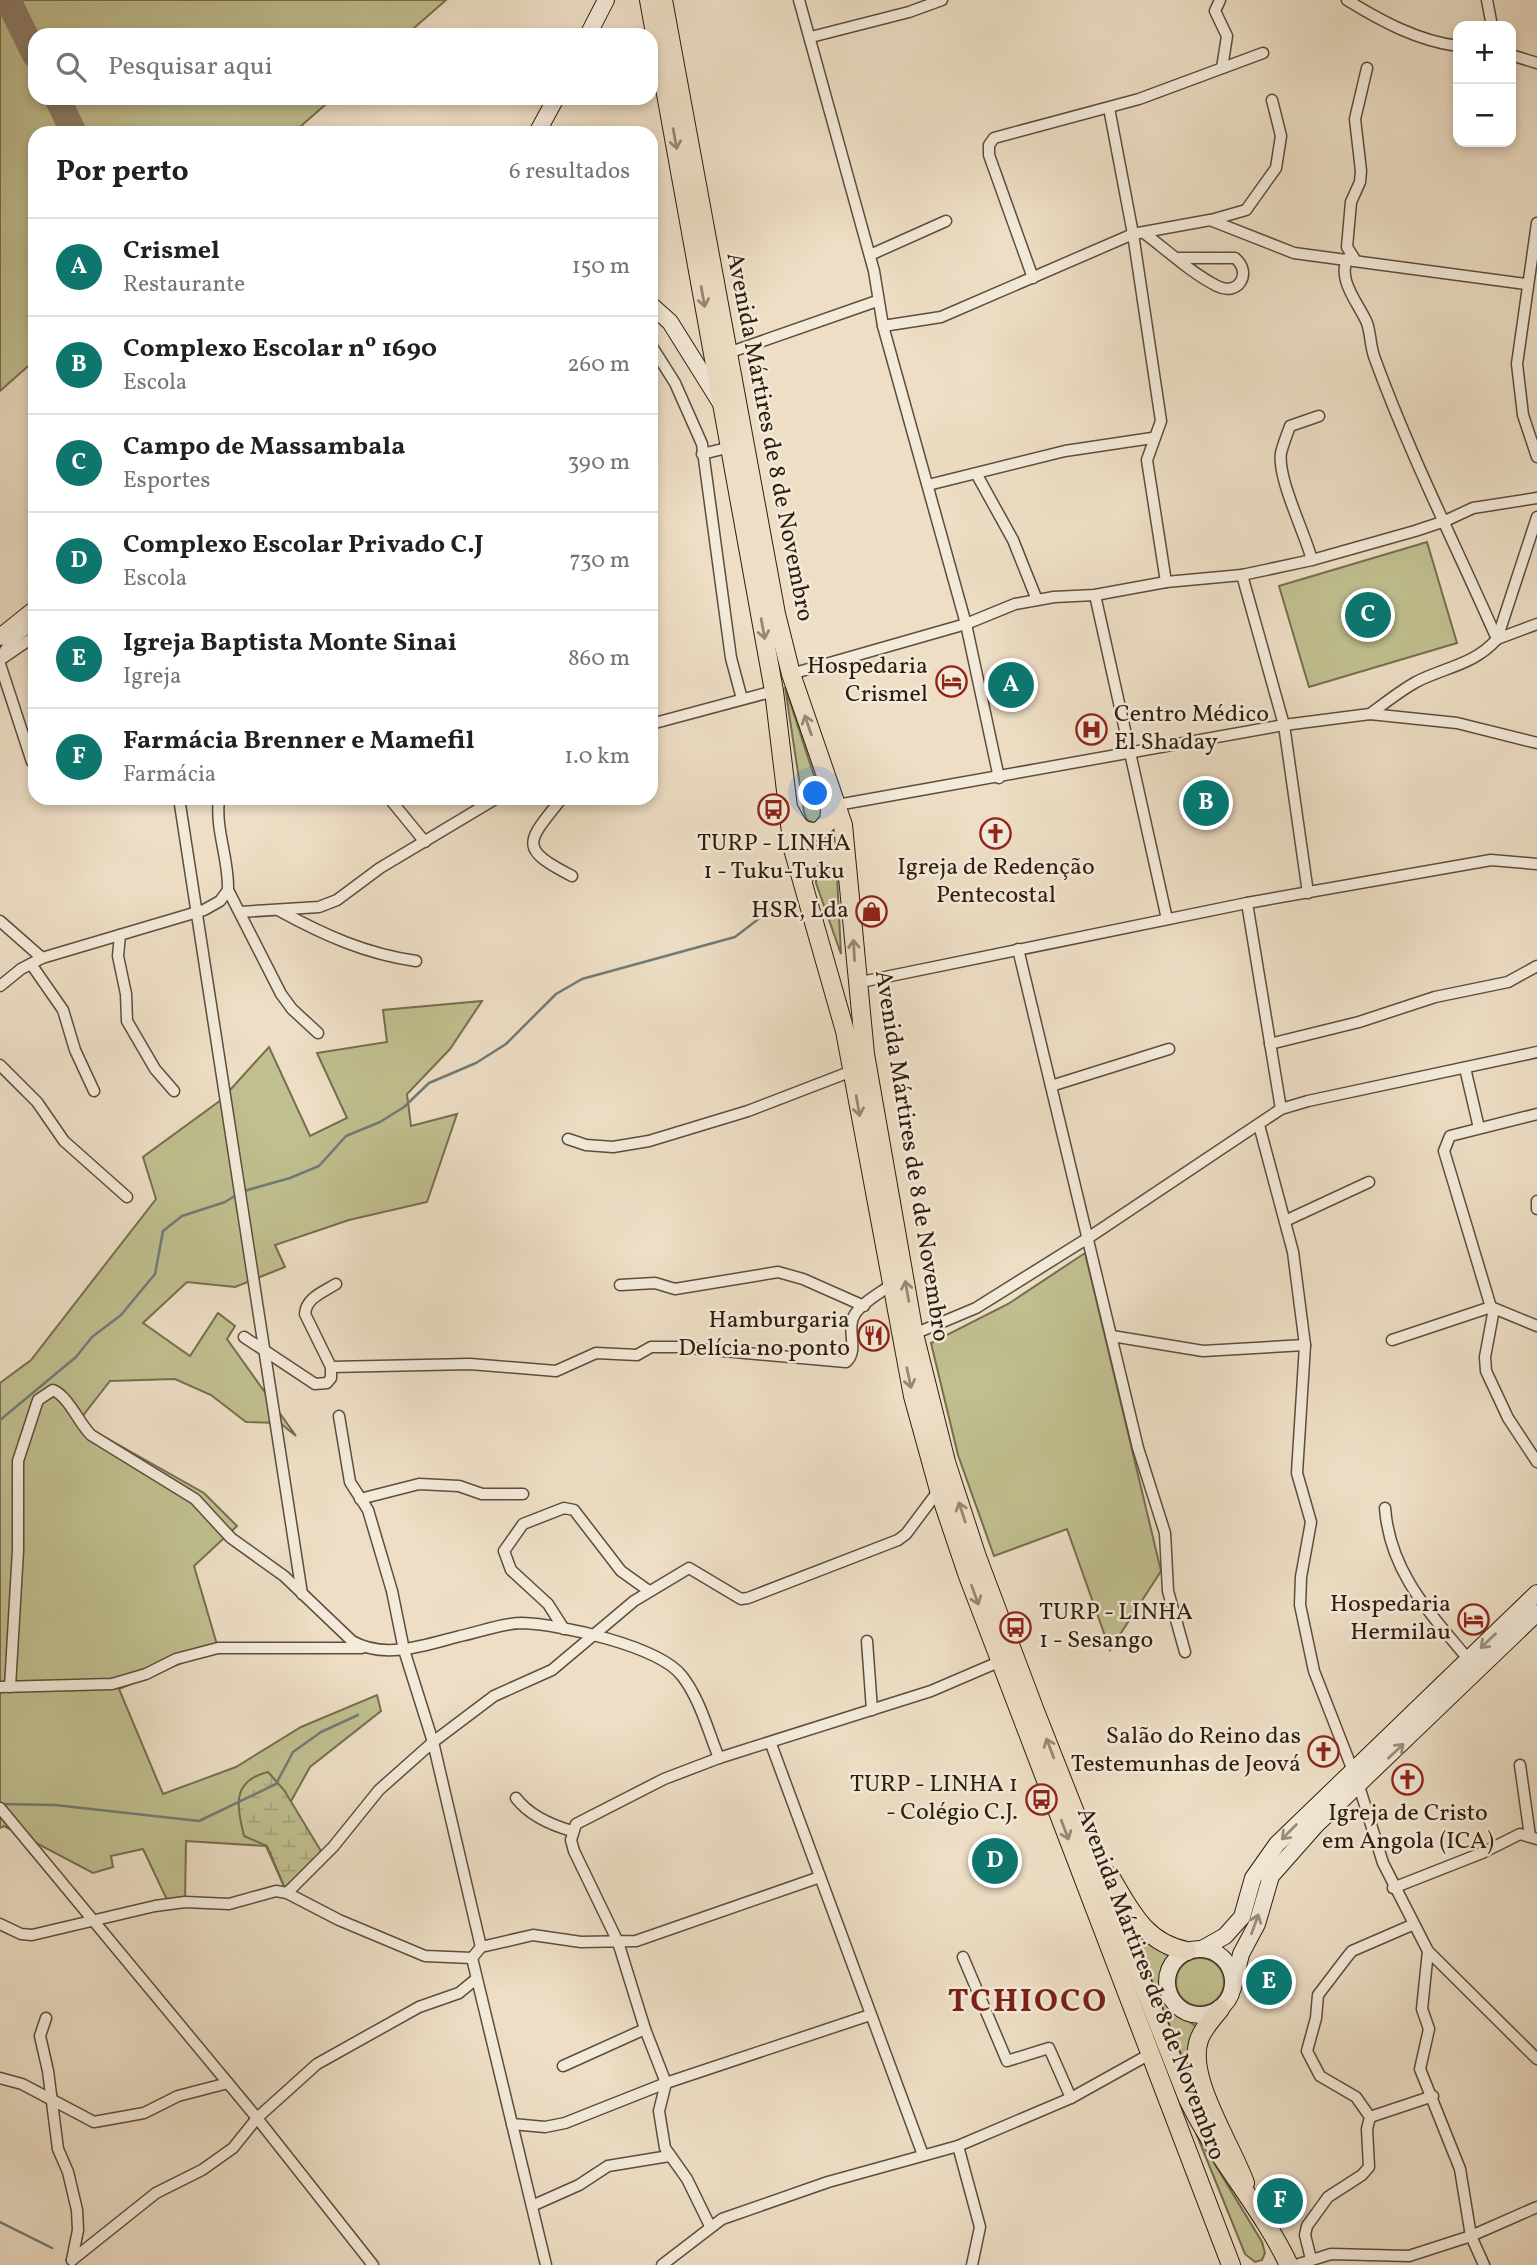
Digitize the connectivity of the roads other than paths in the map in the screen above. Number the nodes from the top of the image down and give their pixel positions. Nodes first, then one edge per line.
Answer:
1 (606, 0) edge
2 (649, 0) edge
3 (663, 0) edge
4 (799, 0) edge
5 (908, 0) edge
6 (942, 0) edge
7 (1220, 0) edge
8 (1347, 0) edge
9 (1487, 0) edge
10 (909, 12) junction
11 (1491, 21) edge
12 (592, 28) edge
13 (654, 28) edge
14 (811, 37) junction
15 (1453, 45) edge
16 (658, 50) edge
17 (1263, 53) dead end
18 (1516, 57) edge
19 (1537, 63) edge
20 (1222, 68) junction
21 (1367, 68) dead end
22 (1272, 100) dead end
23 (552, 105) edge
24 (1110, 108) junction
25 (541, 126) edge
26 (1210, 220) junction
27 (946, 221) dead end
28 (1537, 223) edge
29 (1138, 234) junction
30 (870, 255) junction
31 (1179, 258) junction
32 (1351, 258) junction
33 (1033, 278) junction
34 (1527, 284) junction
35 (1537, 291) edge
36 (1524, 297) junction
37 (877, 301) junction
38 (658, 311) edge
39 (883, 327) junction
40 (728, 353) junction
41 (658, 356) edge
42 (723, 407) junction
43 (1319, 416) dead end
44 (1152, 438) junction
45 (731, 447) junction
46 (702, 454) junction
47 (1537, 457) edge
48 (977, 475) junction
49 (928, 485) junction
50 (1537, 498) edge
51 (1537, 517) edge
52 (1445, 522) junction
53 (1312, 560) junction
54 (1242, 575) junction
55 (1166, 582) junction
56 (1096, 595) junction
57 (1038, 600) junction
58 (28, 614) edge
59 (967, 624) junction
60 (1537, 624) edge
61 (28, 628) edge
62 (0, 637) edge
63 (1497, 639) junction
64 (28, 641) edge
65 (0, 661) edge
66 (791, 674) junction
67 (774, 691) junction
68 (742, 699) junction
69 (1370, 714) junction
70 (658, 722) edge
71 (1283, 725) junction
72 (1537, 743) edge
73 (28, 749) edge
74 (1132, 753) junction
75 (999, 778) junction
76 (834, 797) junction
77 (180, 805) edge
78 (218, 805) edge
79 (394, 805) edge
80 (486, 805) edge
81 (556, 805) edge
82 (787, 805) junction
83 (425, 842) junction
84 (1537, 864) edge
85 (572, 876) dead end
86 (850, 883) junction
87 (802, 885) junction
88 (228, 890) junction
89 (1308, 893) junction
90 (1247, 903) junction
91 (281, 911) junction
92 (197, 912) junction
93 (240, 912) junction
94 (1167, 919) junction
95 (0, 922) edge
96 (120, 935) junction
97 (1018, 949) junction
98 (36, 961) junction
99 (416, 961) dead end
100 (1537, 966) edge
101 (856, 983) junction
102 (0, 986) edge
103 (318, 1033) dead end
104 (1270, 1044) junction
105 (1169, 1049) dead end
106 (1537, 1052) edge
107 (0, 1065) edge
108 (1465, 1068) junction
109 (852, 1071) junction
110 (1051, 1086) junction
111 (94, 1091) dead end
112 (174, 1091) dead end
113 (1281, 1110) junction
114 (1537, 1114) edge
115 (1259, 1125) junction
116 (1479, 1128) junction
117 (568, 1139) dead end
118 (1369, 1182) dead end
119 (127, 1197) dead end
120 (1537, 1201) edge
121 (1537, 1209) edge
122 (1285, 1221) junction
123 (1088, 1238) junction
124 (335, 1284) dead end
125 (620, 1285) dead end
126 (891, 1285) junction
127 (864, 1306) junction
128 (1491, 1307) junction
129 (1537, 1326) edge
130 (914, 1334) junction
131 (1112, 1336) junction
132 (244, 1337) dead end
133 (1392, 1340) dead end
134 (1305, 1345) junction
135 (265, 1350) junction
136 (331, 1367) junction
137 (338, 1416) dead end
138 (1537, 1462) edge
139 (939, 1490) junction
140 (523, 1494) dead end
141 (360, 1499) junction
142 (1385, 1508) dead end
143 (649, 1591) junction
144 (1537, 1593) edge
145 (302, 1594) junction
146 (1537, 1613) edge
147 (564, 1629) junction
148 (595, 1633) junction
149 (867, 1641) dead end
150 (365, 1648) junction
151 (404, 1650) junction
152 (1185, 1652) dead end
153 (1468, 1659) junction
154 (1001, 1661) junction
155 (5, 1687) edge
156 (872, 1710) junction
157 (433, 1742) junction
158 (771, 1744) junction
159 (719, 1758) junction
160 (1520, 1765) dead end
161 (1356, 1779) junction
162 (516, 1798) dead end
163 (0, 1808) edge
164 (572, 1831) junction
165 (1084, 1834) junction
166 (1534, 1837) edge
167 (820, 1877) junction
168 (1393, 1888) junction
169 (287, 1893) junction
170 (95, 1922) junction
171 (0, 1924) edge
172 (1412, 1925) junction
173 (618, 1942) junction
174 (481, 1947) junction
175 (1195, 1950) junction
176 (1428, 1951) junction
177 (963, 1957) dead end
178 (472, 1958) junction
179 (477, 1979) junction
180 (1233, 1988) junction
181 (1220, 2009) junction
182 (870, 2015) junction
183 (46, 2018) dead end
184 (645, 2029) junction
185 (1150, 2054) junction
186 (1537, 2059) edge
187 (563, 2066) dead end
188 (0, 2078) edge
189 (667, 2082) junction
190 (228, 2083) junction
191 (1433, 2096) junction
192 (1070, 2098) junction
193 (52, 2099) junction
194 (1370, 2117) junction
195 (257, 2118) junction
196 (512, 2124) junction
197 (958, 2146) junction
198 (923, 2155) junction
199 (669, 2156) junction
200 (1251, 2199) junction
201 (534, 2205) junction
202 (1537, 2207) edge
203 (710, 2226) junction
204 (1471, 2236) junction
205 (1275, 2237) junction
206 (1311, 2259) junction
207 (71, 2263) edge
208 (373, 2265) edge
209 (546, 2265) edge
210 (662, 2265) edge
211 (972, 2265) edge
212 (1231, 2265) edge
213 (1272, 2265) edge
214 (1289, 2265) edge
215 (1296, 2265) edge
216 (1483, 2265) edge

1 - 12 street
2 -> 13 main road, Avenida Mártires de 8 de Novembro
3 - 40 main road, Avenida Mártires de 8 de Novembro
4 - 14 street
5 - 10 street
6 - 10 street
7 - 20 street
8 - 15 street
9 - 11 street
10 - 14 street
14 - 30 street
16 -> 42 main road, Avenida Mártires de 8 de Novembro
17 - 20 street
18 - 19 street
20 - 24 street
21 - 32 street
22 - 26 street
23 - 25 street
24 - 29 street
24 - 33 street
26 - 29 street
26 - 32 street
27 - 30 street
28 - 34 street
29 - 31 street
29 - 33 street
29 - 44 street
30 - 37 street
31 - 31 street
32 - 34 street
32 - 52 street
33 - 39 street
34 - 36 street
35 - 36 street
36 - 47 street
37 - 39 street
37 - 40 street
38 - 42 street
39 - 49 street
40 - 66 main road, Avenida Mártires de 8 de Novembro
41 - 46 street
42 - 45 main road, Avenida Mártires de 8 de Novembro
43 - 53 street
44 - 48 street
44 - 55 street
45 - 46 street
45 -> 67 main road, Avenida Mártires de 8 de Novembro
46 - 68 street
48 - 49 street
48 - 57 street
49 - 59 street
50 - 52 street
51 - 63 street
52 - 53 street
52 - 63 street
53 - 54 street
54 - 55 street
54 - 71 street
55 - 56 street
56 - 57 street
56 - 74 street
57 - 59 street
58 - 62 street
59 - 66 street
59 - 75 street
60 - 63 street
61 - 65 street
63 - 69 street
64 - 65 street
65 - 73 street
76 -> 66 main road, Avenida Mártires de 8 de Novembro
67 - 68 street
67 - 82 main road, Avenida Mártires de 8 de Novembro
68 - 70 street
69 - 71 street
69 - 72 street
71 - 74 street
71 - 89 street
74 - 75 street
74 - 94 street
75 - 76 street
76 - 82 main road
76 - 86 main road, Avenida Mártires de 8 de Novembro
77 - 92 street
78 - 88 street
79 - 83 street
80 - 83 street
81 - 85 street
82 - 87 main road, Avenida Mártires de 8 de Novembro
83 - 91 street
84 - 89 street
86 - 87 main road
101 -> 86 main road, Avenida Mártires de 8 de Novembro
87 - 109 main road, Avenida Mártires de 8 de Novembro
88 - 92 street
88 - 93 street
89 - 90 street
90 - 94 street
90 - 104 street
91 - 93 street
91 - 99 street
92 - 96 street
92 - 135 street
93 - 103 street
94 - 97 street
95 - 98 street
96 - 98 street
96 - 112 street
97 - 101 street
97 - 110 street
98 - 102 street
98 - 111 street
100 - 104 street
130 -> 101 main road, Avenida Mártires de 8 de Novembro
104 - 113 street
105 - 110 street
106 - 108 street
107 - 119 street
108 - 113 street
108 - 116 street
109 - 117 street
109 -> 126 main road, Avenida Mártires de 8 de Novembro
110 - 123 street
113 - 115 street
114 - 116 street
115 - 122 street
115 - 123 street
116 - 128 street
118 - 122 street
120 - 121 street
122 - 134 street
123 - 130 street
123 - 131 street
124 - 136 street
125 - 127 street
126 - 127 street
126 -> 139 main road, Avenida Mártires de 8 de Novembro
127 - 136 street
128 - 129 street
128 - 133 street
128 - 138 street
165 -> 130 main road, Avenida Mártires de 8 de Novembro
131 - 134 street
131 - 152 street
132 - 135 street
134 - 161 street
135 - 136 street
135 - 145 street
137 - 141 street
139 - 143 street
139 -> 154 main road, Avenida Mártires de 8 de Novembro
140 - 141 street
141 - 151 street
142 - 153 street
143 - 147 street
143 - 148 street
144 -> 153 street
145 - 150 street
145 - 155 street
161 -> 146 street
147 - 148 street
147 - 151 street
148 - 157 street
148 - 159 street
149 - 156 street
150 - 151 street
150 - 155 street
151 - 157 street
153 - 161 street
154 - 156 street
154 -> 185 main road, Avenida Mártires de 8 de Novembro
156 - 158 street
157 - 169 street
157 - 174 street
158 - 159 street
158 - 167 street
159 - 164 street
160 - 166 street
161 - 168 street
161 -> 175 street
180 -> 161 street
162 - 164 street
163 - 170 street
164 - 173 street
165 - 175 main road
165 - 200 main road, Avenida Mártires de 8 de Novembro
166 - 168 street
167 - 173 street
167 - 182 street
168 - 172 street
169 - 170 street
169 - 178 street
170 - 171 street
170 - 190 street
172 - 176 street
172 - 194 street
173 - 174 street
173 - 184 street
174 - 178 street
175 - 180 street
175 - 181 street
176 - 186 street
176 - 191 street
177 - 192 street
178 - 179 street
179 - 195 street
179 - 196 street
180 - 181 street
181 - 200 main road
182 - 189 street
182 - 198 street
183 - 193 street
184 - 187 street
184 - 189 street
185 - 192 street
185 - 212 main road, Avenida Mártires de 8 de Novembro
188 - 193 street
189 - 196 street
189 - 199 street
190 - 193 street
190 - 195 street
191 - 194 street
191 - 204 street
192 - 197 street
193 - 207 street
194 - 206 street
195 - 207 street
195 - 208 street
196 - 201 street
197 - 198 street
197 - 211 street
198 - 203 street
199 - 201 street
199 - 203 street
200 - 205 main road, Avenida Mártires de 8 de Novembro
201 - 209 street
202 - 204 street
203 - 210 street
204 - 206 street
204 - 216 street
205 - 213 main road
205 - 214 main road, Avenida Mártires de 8 de Novembro
206 - 215 street

